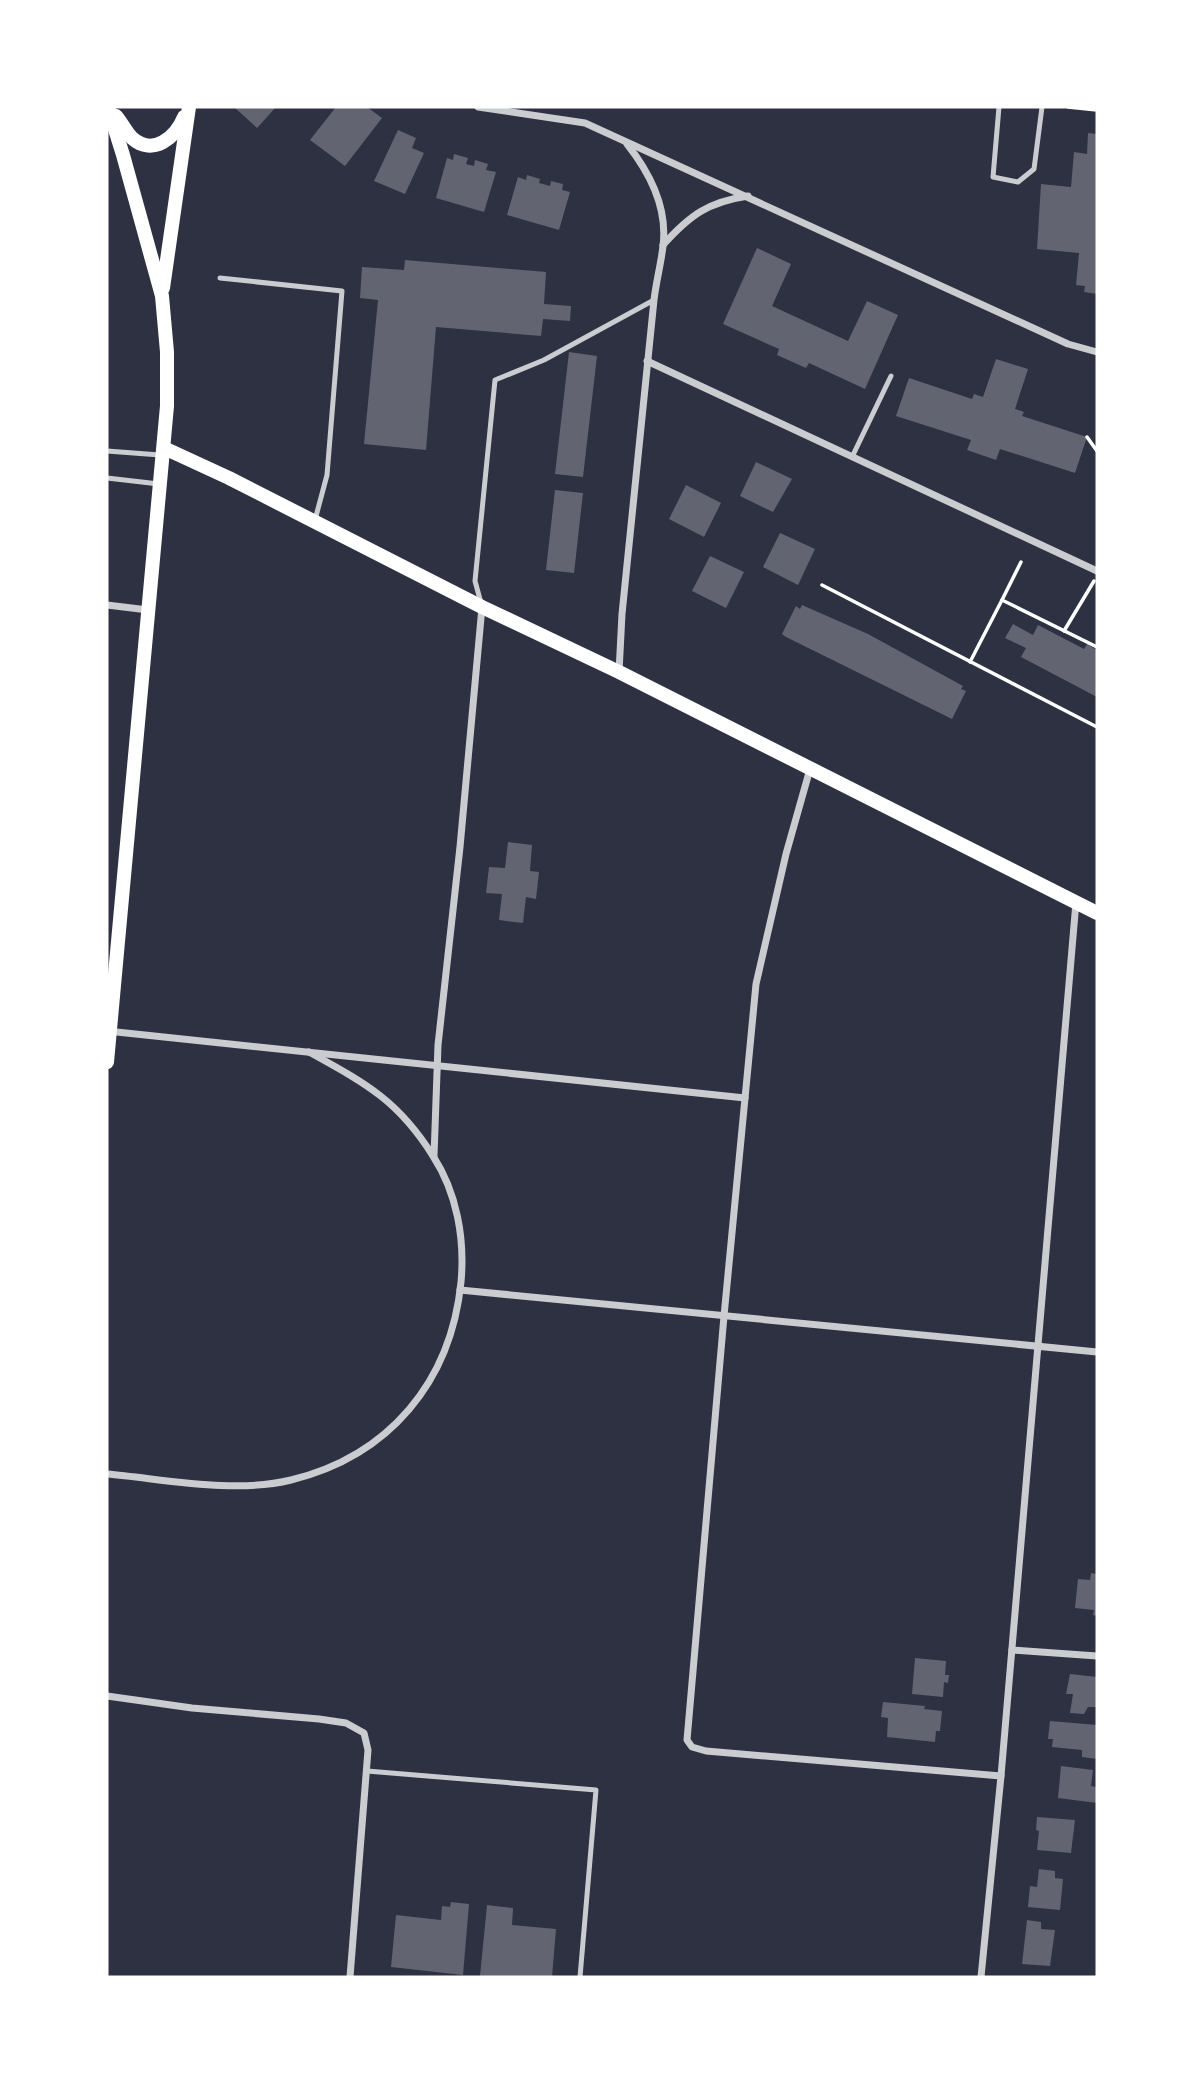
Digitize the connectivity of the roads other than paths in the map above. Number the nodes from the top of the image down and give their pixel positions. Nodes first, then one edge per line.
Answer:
1 (108, 107) edge
2 (189, 107) edge
3 (478, 107) edge
4 (999, 107) edge
5 (1042, 107) edge
6 (624, 141) junction
7 (748, 196) junction
8 (663, 245) junction
9 (219, 278) dead end
10 (162, 296) junction
11 (653, 300) junction
12 (1097, 352) edge
13 (647, 360) junction
14 (891, 376) dead end
15 (107, 451) edge
16 (164, 452) junction
17 (853, 456) junction
18 (107, 478) edge
19 (161, 484) junction
20 (314, 523) junction
21 (1097, 571) edge
22 (107, 605) edge
23 (482, 607) junction
24 (148, 610) junction
25 (619, 672) junction
26 (810, 768) junction
27 (1076, 902) junction
28 (1097, 912) edge
29 (108, 1031) edge
30 (309, 1052) junction
31 (107, 1062) edge
32 (438, 1065) junction
33 (745, 1098) junction
34 (434, 1157) junction
35 (460, 1290) junction
36 (724, 1316) junction
37 (1039, 1346) junction
38 (1097, 1352) edge
39 (107, 1474) edge
40 (1012, 1650) junction
41 (1097, 1656) edge
42 (107, 1696) edge
43 (367, 1771) junction
44 (1001, 1776) junction
45 (350, 1977) edge
46 (580, 1977) edge
47 (981, 1977) edge

1 - 2 main road
1 - 10 main road
2 - 10 main road
3 - 6 street
4 - 5 lane
6 - 7 street
6 - 8 street
7 - 8 street
7 - 12 street
8 - 11 street
9 - 20 lane
10 - 16 main road
11 - 13 street
11 - 23 lane
13 - 17 street
13 - 25 street
14 - 17 lane
15 - 16 lane
16 - 19 main road
16 - 20 main road
17 - 21 street
18 - 19 lane
19 - 24 main road
20 - 23 main road
22 - 24 street
23 - 25 main road
23 - 32 street
24 - 29 main road
25 - 26 main road
26 - 27 main road
26 - 33 street
27 - 28 main road
27 - 37 street
29 - 30 street
29 - 31 main road
30 - 32 street
30 - 34 street
32 - 33 street
32 - 34 street
33 - 36 street
34 - 35 street
35 - 36 street
35 - 39 street
36 - 37 street
36 - 44 street
37 - 38 street
37 - 40 street
40 - 41 street
40 - 44 street
42 - 43 street
43 - 45 street
43 - 46 lane
44 - 47 street

